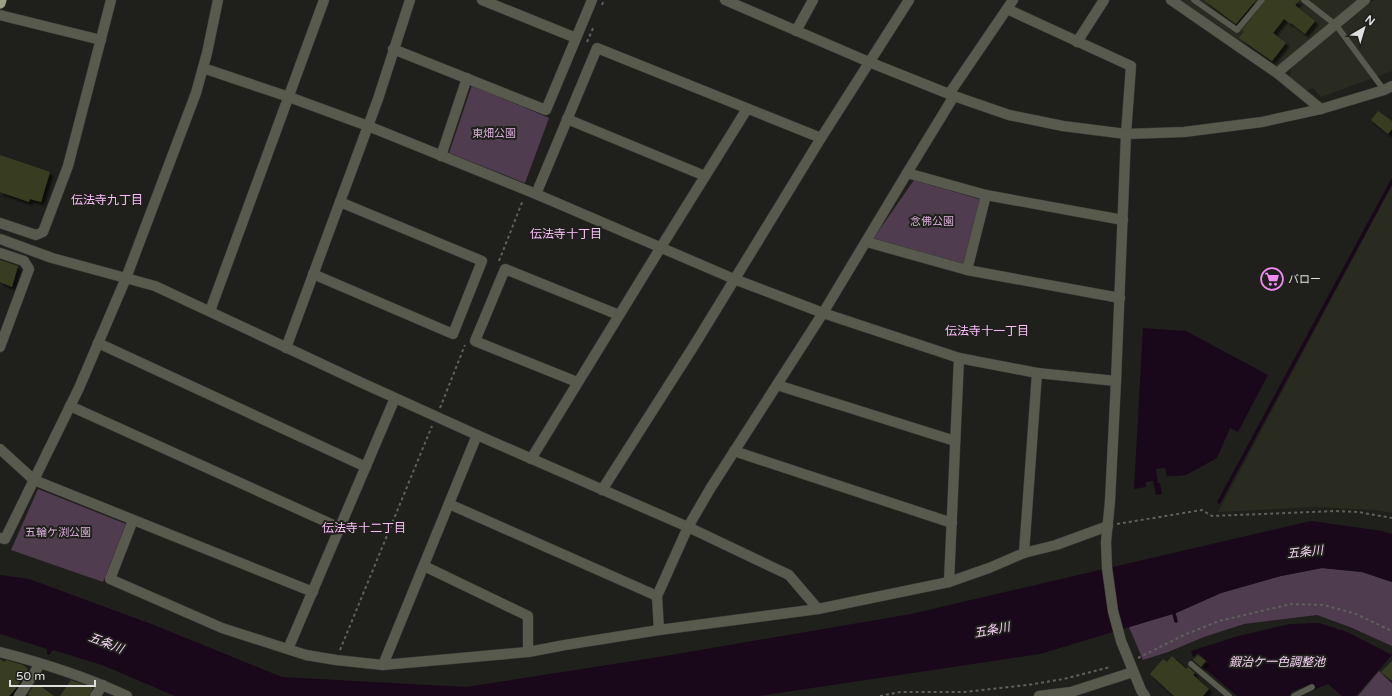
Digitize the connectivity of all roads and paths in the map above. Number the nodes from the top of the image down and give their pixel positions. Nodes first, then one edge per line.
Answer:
1 (111, 0) edge
2 (218, 0) edge
3 (324, 0) edge
4 (410, 0) edge
5 (482, 0) edge
6 (592, 0) edge
7 (725, 0) edge
8 (813, 0) edge
9 (908, 0) edge
10 (1014, 0) edge
11 (1104, 0) edge
12 (1171, 0) edge
13 (1194, 0) edge
14 (1262, 0) edge
15 (1304, 0) edge
16 (1366, 0) edge
17 (1008, 10) junction
18 (0, 15) edge
19 (1336, 25) junction
20 (796, 30) junction
21 (576, 38) junction
22 (100, 40) junction
23 (1077, 42) junction
24 (393, 49) junction
25 (869, 62) junction
26 (203, 68) junction
27 (1277, 73) junction
28 (467, 78) junction
29 (1388, 88) edge
30 (952, 95) junction
31 (289, 97) junction
32 (747, 109) junction
33 (1320, 109) junction
34 (568, 120) junction
35 (368, 126) junction
36 (1126, 134) junction
37 (821, 138) junction
38 (441, 156) junction
39 (907, 172) junction
40 (705, 176) junction
41 (536, 194) junction
42 (986, 195) junction
43 (340, 202) junction
44 (1123, 220) junction
45 (0, 223) edge
46 (0, 239) edge
47 (867, 242) junction
48 (661, 247) junction
49 (0, 253) edge
50 (967, 270) junction
51 (313, 274) junction
52 (126, 278) junction
53 (734, 279) junction
54 (1120, 298) junction
55 (210, 311) junction
56 (823, 313) junction
57 (619, 315) junction
58 (98, 343) junction
59 (0, 347) edge
60 (286, 348) junction
61 (959, 358) junction
62 (1037, 373) junction
63 (1116, 381) junction
64 (577, 382) junction
65 (777, 385) junction
66 (396, 398) junction
67 (70, 406) junction
68 (477, 435) junction
69 (955, 441) junction
70 (0, 449) edge
71 (734, 451) junction
72 (531, 459) junction
73 (366, 466) junction
74 (34, 480) junction
75 (602, 490) junction
76 (449, 504) junction
77 (1392, 518) edge
78 (133, 520) junction
79 (952, 523) junction
80 (1108, 526) junction
81 (688, 527) junction
82 (340, 528) junction
83 (0, 538) edge
84 (1024, 553) junction
85 (424, 566) junction
86 (948, 582) junction
87 (313, 592) junction
88 (657, 596) junction
89 (818, 609) junction
90 (659, 630) junction
91 (1392, 631) edge
92 (288, 649) junction
93 (0, 652) edge
94 (528, 652) junction
95 (1129, 663) junction
96 (40, 664) junction
97 (1191, 664) dead end
98 (384, 665) junction
99 (103, 685) junction
100 (1312, 687) dead end
101 (19, 696) edge
102 (95, 696) edge
103 (127, 696) edge
104 (880, 696) edge
105 (1040, 696) edge
106 (1145, 696) edge
107 (1229, 696) edge
108 (1294, 696) edge

1 - 22 street
2 - 26 street
3 - 31 street
4 - 24 street
5 - 21 street
6 - 21 street
7 - 20 street
8 - 20 street
9 - 25 street
10 - 17 street
11 - 23 street
12 - 27 street
13 - 14 lane
15 - 19 lane
16 - 19 street
17 - 23 street
17 - 30 street
18 - 22 street
19 - 27 street
19 - 29 lane
20 - 25 street
21 - 28 street
22 - 45 street
23 - 36 street
24 - 28 street
24 - 35 street
25 - 30 street
25 - 37 street
26 - 31 street
26 - 52 street
27 - 33 street
28 - 38 street
29 - 33 street
30 - 36 street
30 - 39 street
31 - 35 street
31 - 55 street
32 - 34 street
32 - 37 street
32 - 40 street
33 - 36 street
34 - 40 street
34 - 41 street
35 - 38 street
35 - 43 street
36 - 44 street
37 - 53 street
38 - 41 street
39 - 42 street
39 - 47 street
40 - 48 street
41 - 48 street
42 - 44 street
42 - 50 street
43 - 51 street
43 - 51 street
44 - 54 street
46 - 52 street
47 - 50 street
47 - 56 street
48 - 53 street
48 - 57 street
49 - 59 street
50 - 54 street
51 - 60 street
52 - 55 street
52 - 58 street
53 - 56 street
53 - 75 street
54 - 63 street
55 - 60 street
56 - 61 street
56 - 65 street
57 - 64 street
57 - 64 street
58 - 67 street
58 - 73 street
60 - 66 street
61 - 62 street
61 - 69 street
62 - 63 street
62 - 84 street
63 - 80 street
64 - 72 street
65 - 69 street
65 - 71 street
66 - 68 street
66 - 73 street
67 - 74 street
67 - 82 street
68 - 72 street
68 - 76 street
69 - 79 street
70 - 74 street
71 - 79 street
71 - 81 street
72 - 75 street
73 - 82 street
74 - 78 street
74 - 83 street
75 - 81 street
76 - 85 street
76 - 88 street
77 - 80 path
78 - 87 street
78 - 92 street
79 - 86 street
80 - 84 street
80 - 95 street
81 - 88 street
81 - 89 street
82 - 87 street
84 - 86 street
85 - 94 street
85 - 98 street
86 - 89 street
87 - 92 street
88 - 90 street
89 - 90 street
90 - 94 street
91 - 95 path
92 - 98 street
93 - 96 street
94 - 98 street
95 - 104 path
95 - 105 street
95 - 106 street
96 - 99 street
96 - 101 street
97 - 107 lane
99 - 102 street
99 - 103 street
100 - 108 lane

